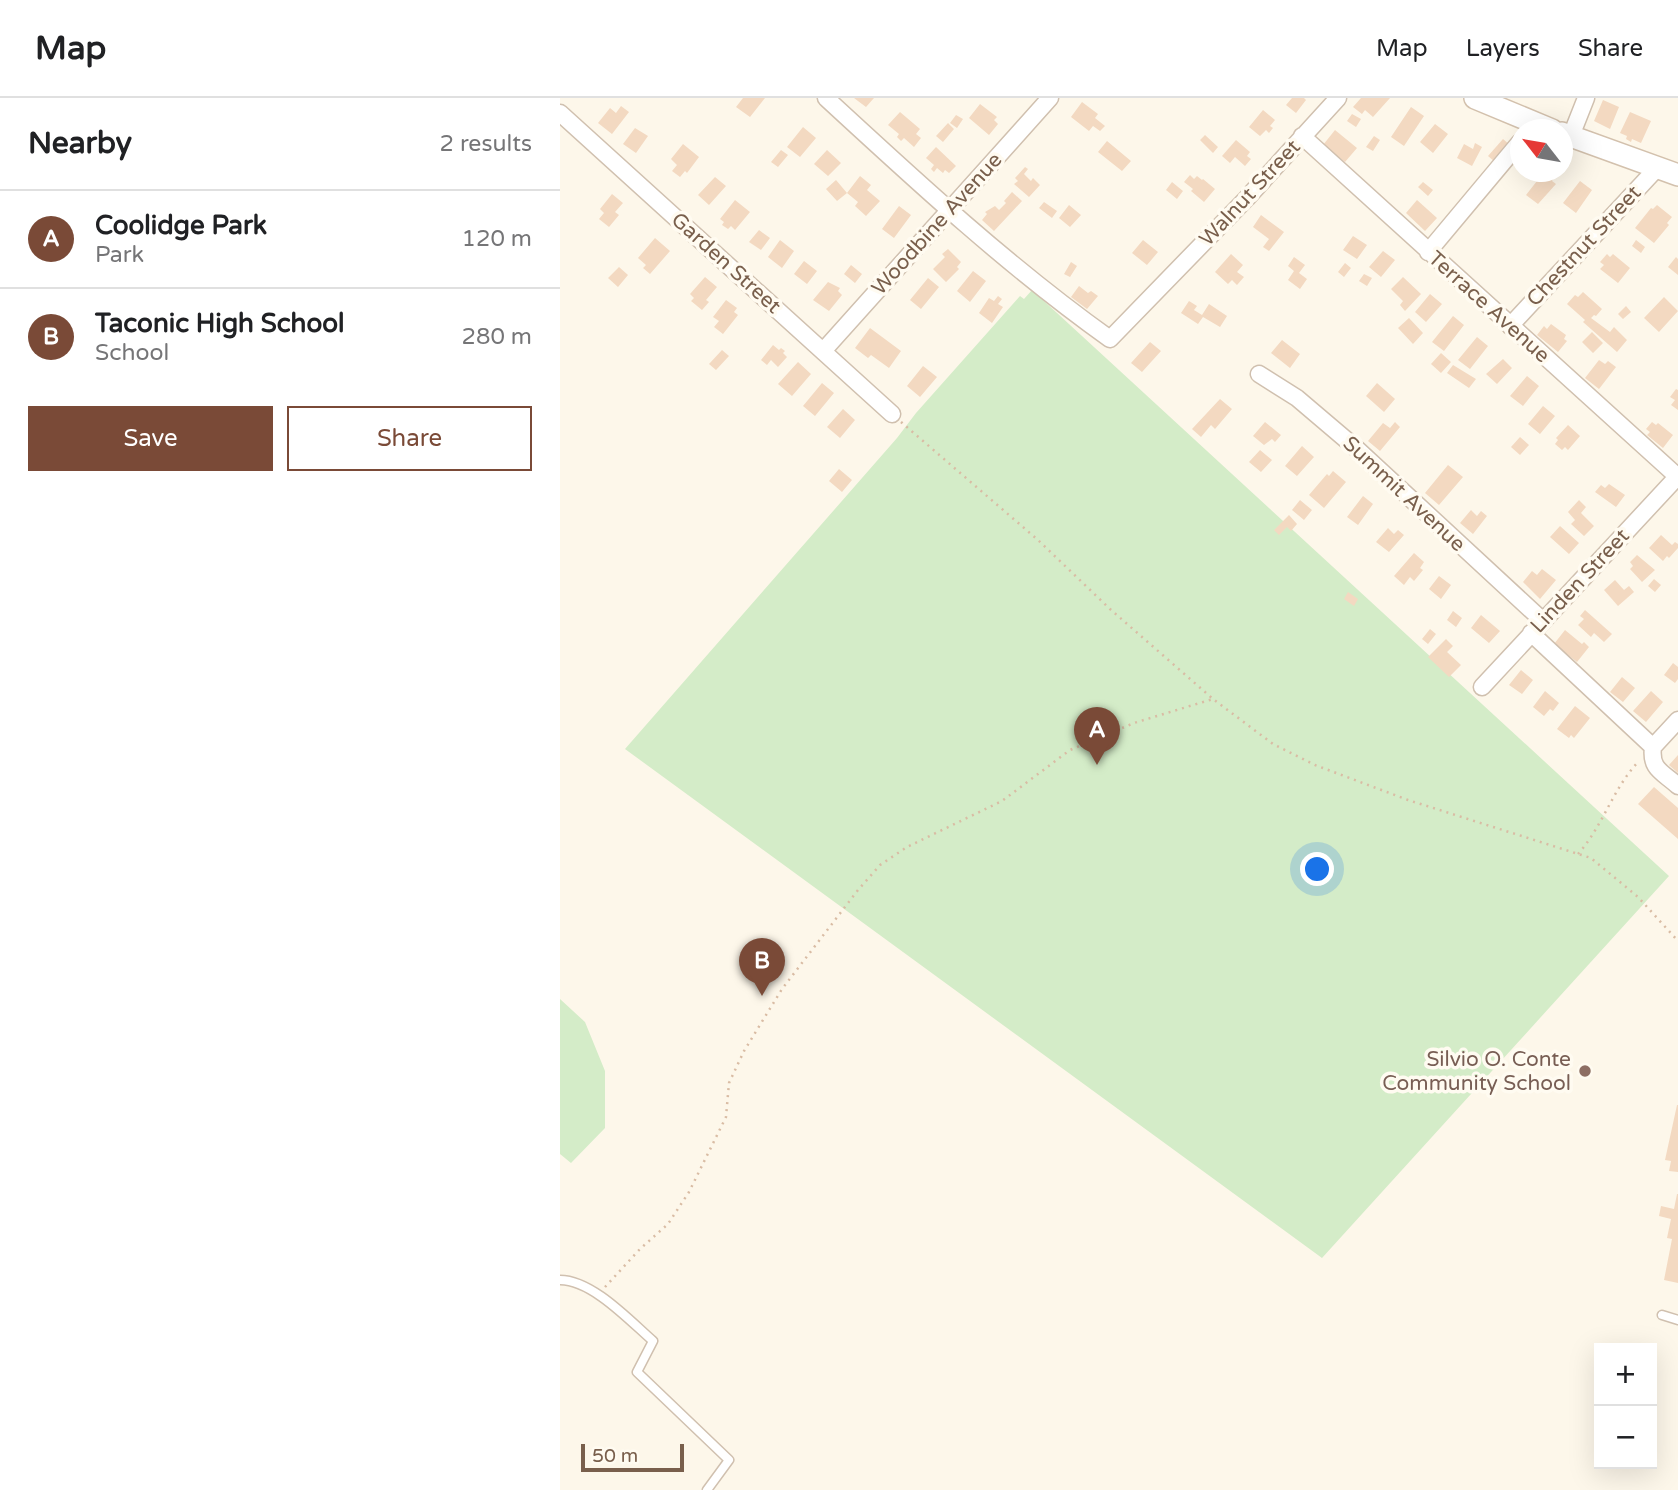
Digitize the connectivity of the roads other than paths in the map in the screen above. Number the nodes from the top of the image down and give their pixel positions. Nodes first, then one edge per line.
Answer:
1 (826, 98) edge
2 (1050, 98) edge
3 (1338, 98) edge
4 (1475, 98) edge
5 (1586, 98) edge
6 (560, 113) edge
7 (1525, 119) edge
8 (1563, 119) edge
9 (1302, 136) junction
10 (1573, 138) edge
11 (1510, 155) edge
12 (1658, 167) junction
13 (1678, 175) edge
14 (950, 210) junction
15 (1428, 252) junction
16 (1510, 326) junction
17 (824, 350) junction
18 (1259, 374) dead end
19 (892, 414) road end
20 (1678, 476) edge
21 (1537, 627) junction
22 (1482, 687) dead end
23 (1678, 720) edge
24 (1653, 747) junction
25 (1678, 786) edge
26 (560, 1280) edge
27 (1662, 1315) dead end
28 (1678, 1320) edge
29 (707, 1490) edge

1 - 14 street
2 - 14 street, Woodbine Avenue
3 - 9 street, Walnut Street
4 - 7 street
5 - 8 street
6 - 17 street, Garden Street
9 - 14 street, Walnut Street
9 - 15 street, Terrace Avenue
10 - 12 street
11 - 15 street
12 - 13 street
12 - 16 street, Chestnut Street
14 - 17 street, Woodbine Avenue
15 - 16 street, Terrace Avenue
16 - 20 street, Terrace Avenue
17 - 19 street, Garden Street
18 - 21 street, Summit Avenue
20 - 21 street, Linden Street
21 - 22 street, Linden Street
21 - 24 street, Summit Avenue
23 - 24 street
24 - 25 street
26 - 29 lane
27 - 28 lane

